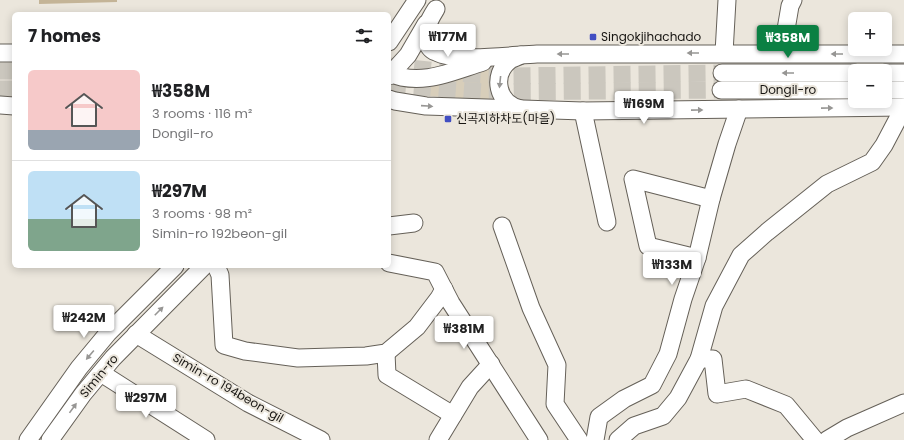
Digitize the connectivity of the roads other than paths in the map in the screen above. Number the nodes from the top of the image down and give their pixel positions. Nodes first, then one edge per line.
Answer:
1 (417, 0) edge
2 (727, 0) edge
3 (793, 0) edge
4 (438, 4) edge
5 (391, 39) edge
6 (0, 53) edge
7 (12, 53) edge
8 (724, 53) junction
9 (524, 54) junction
10 (782, 54) junction
11 (904, 54) edge
12 (502, 56) junction
13 (391, 73) edge
14 (722, 73) tunnel mouth
15 (848, 73) edge
16 (892, 73) edge
17 (904, 73) edge
18 (391, 74) edge
19 (721, 90) tunnel mouth
20 (848, 90) edge
21 (892, 90) edge
22 (904, 90) edge
23 (391, 100) edge
24 (0, 105) edge
25 (12, 106) edge
26 (904, 107) edge
27 (739, 109) junction
28 (524, 110) junction
29 (583, 111) junction
30 (711, 199) junction
31 (607, 222) dead end
32 (414, 223) dead end
33 (391, 226) edge
34 (502, 226) dead end
35 (697, 258) junction
36 (391, 263) edge
37 (173, 268) edge
38 (202, 268) edge
39 (217, 268) edge
40 (444, 289) junction
41 (136, 334) junction
42 (386, 353) junction
43 (699, 359) junction
44 (491, 364) junction
45 (101, 373) junction
46 (904, 403) edge
47 (453, 415) junction
48 (195, 437) edge
49 (28, 440) edge
50 (50, 440) edge
51 (321, 440) edge
52 (438, 440) edge
53 (539, 440) edge
54 (580, 440) edge
55 (595, 440) edge
56 (618, 440) edge
57 (815, 440) edge
58 (827, 440) edge

1 - 5 street
2 - 8 street
3 - 10 street
4 - 12 street
4 - 13 street
6 - 7 street
8 -> 9 street
8 - 10 street
9 - 12 street
9 -> 28 street
11 -> 10 street
12 - 18 street
15 -> 14 street, Dongil-ro
16 - 17 street
19 - 20 street, Dongil-ro
21 - 22 street
23 -> 28 street
24 - 25 street
27 -> 26 street
26 - 43 street
29 -> 27 street
27 - 30 street
28 - 29 street
29 - 31 street
30 - 35 street
30 - 35 street
32 - 33 street
34 - 54 street
35 - 55 street
36 - 40 street
37 -> 49 street, Simin-ro
41 -> 38 street, Simin-ro
39 - 42 street
40 - 42 street
40 - 44 street
41 - 45 street, Simin-ro
41 - 51 street, Simin-ro 194beon-gil
42 - 47 street
43 - 56 street
43 - 57 street
44 - 47 street
44 - 53 street
45 - 48 street
50 -> 45 street, Simin-ro
46 - 58 street
47 - 52 street

